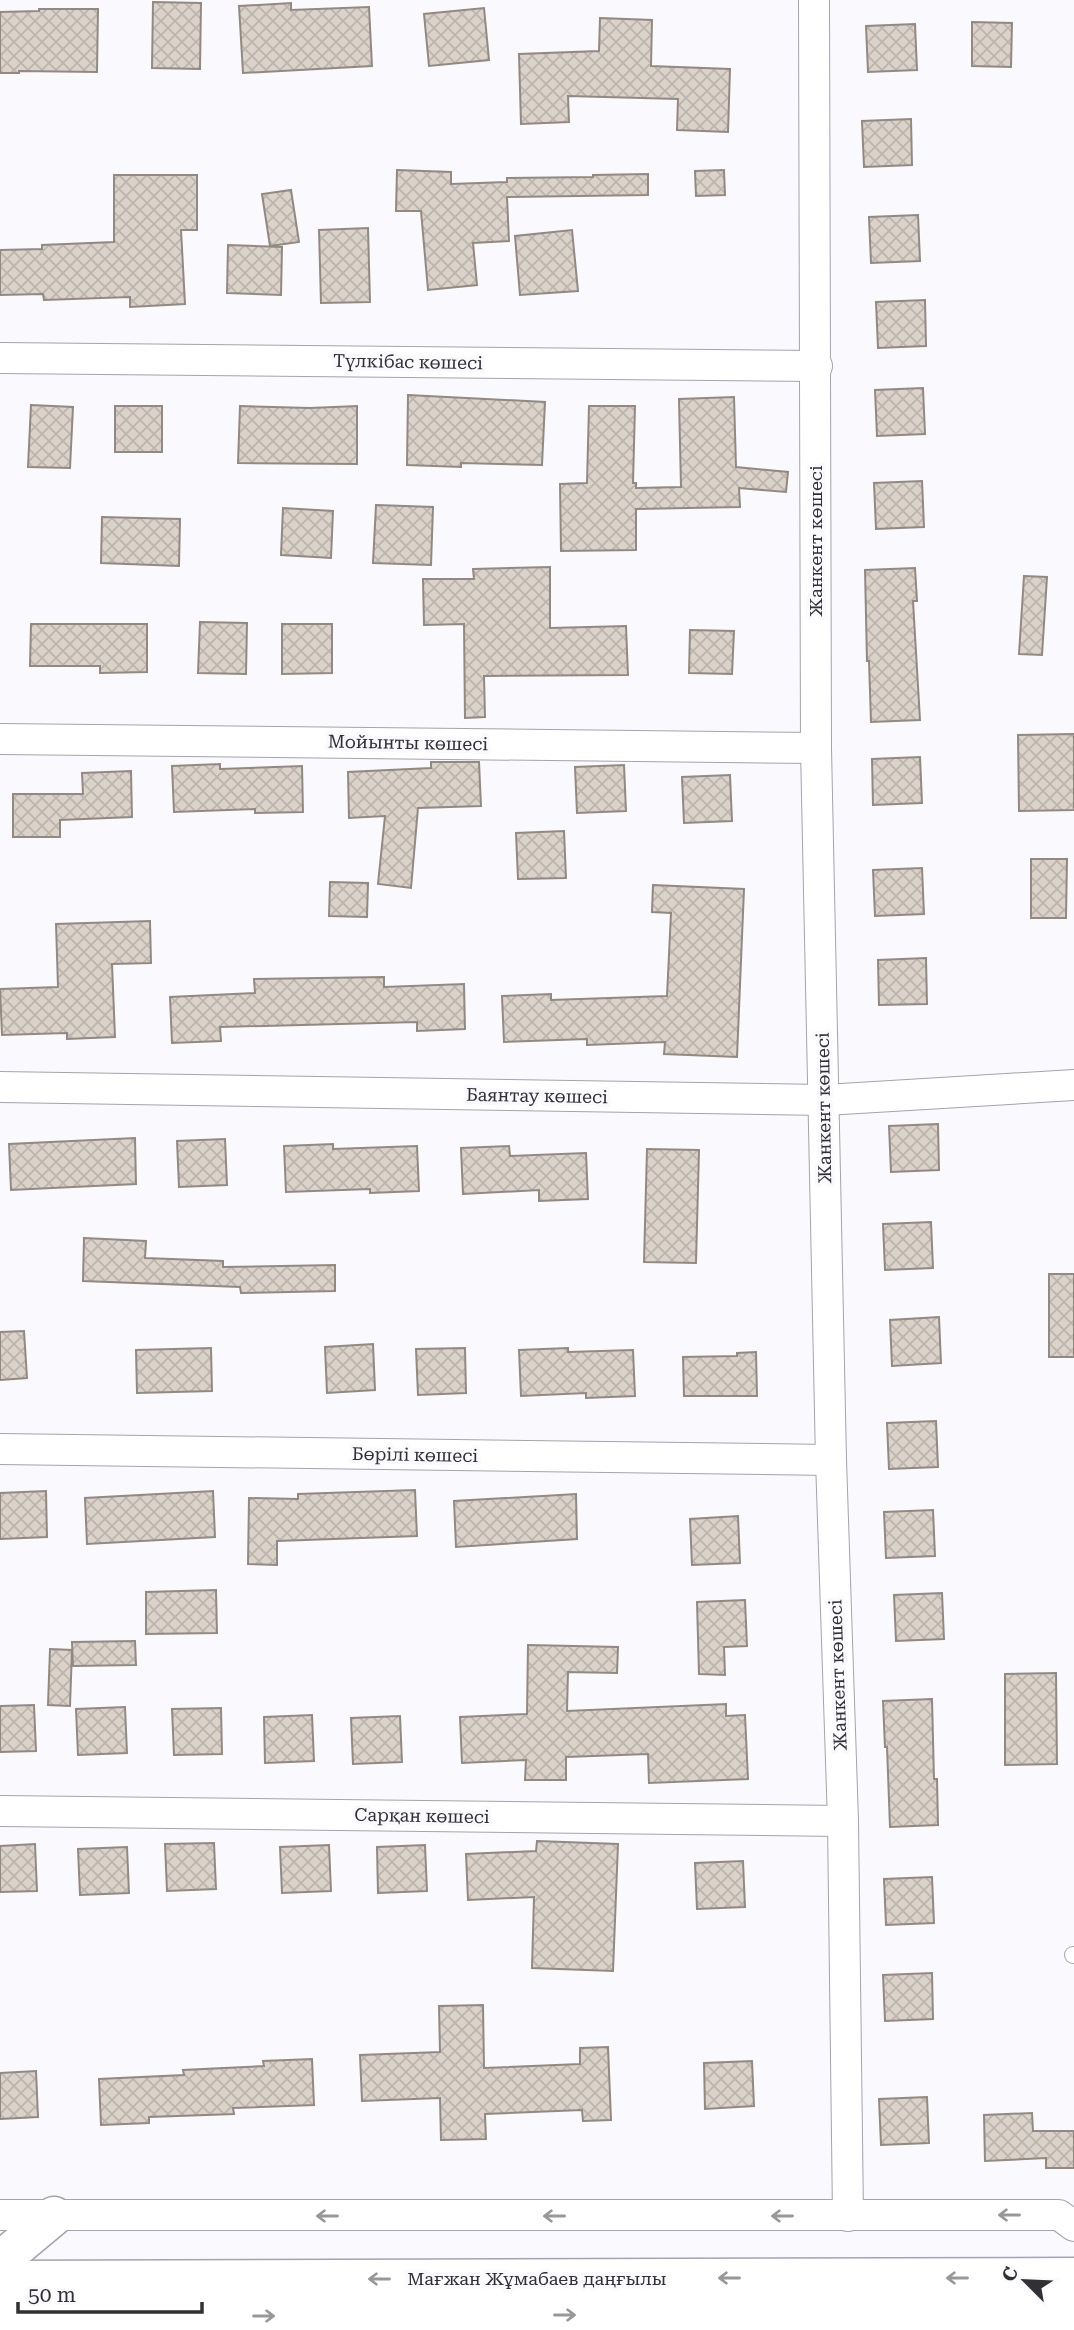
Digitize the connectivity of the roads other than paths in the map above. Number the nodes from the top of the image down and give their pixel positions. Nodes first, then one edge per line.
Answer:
1 (814, 0) edge
2 (0, 358) edge
3 (817, 366) junction
4 (0, 739) edge
5 (816, 748) junction
6 (1074, 1085) edge
7 (0, 1087) edge
8 (825, 1100) junction
9 (0, 1449) edge
10 (831, 1460) junction
11 (0, 1811) edge
12 (844, 1821) junction
13 (0, 2215) edge
14 (54, 2216) junction
15 (848, 2216) junction
16 (1074, 2226) edge
17 (0, 2261) edge
18 (1074, 2277) edge
19 (0, 2280) edge
20 (1066, 2314) edge
21 (0, 2317) edge
22 (505, 2323) edge
23 (1024, 2330) edge

1 - 3 street, Жанкент көшесі
2 - 3 street, Түлкібас көшесі
3 - 5 street, Жанкент көшесі
4 - 5 street, Мойынты көшесі
5 - 8 street, Жанкент көшесі
6 - 8 street, Баянтау көшесі
7 - 8 street, Баянтау көшесі
8 - 10 street, Жанкент көшесі
9 - 10 street, Бөрілі көшесі
10 - 12 street, Жанкент көшесі
11 - 12 street, Сарқан көшесі
12 - 15 street, Жанкент көшесі
13 - 14 street
15 -> 14 street
14 - 17 main road
16 -> 15 street
18 -> 19 main road, Мағжан Жұмабаев даңғылы
22 -> 20 main road, Мағжан Жұмабаев даңғылы
20 - 23 street
21 -> 22 main road, Мағжан Жұмабаев даңғылы

